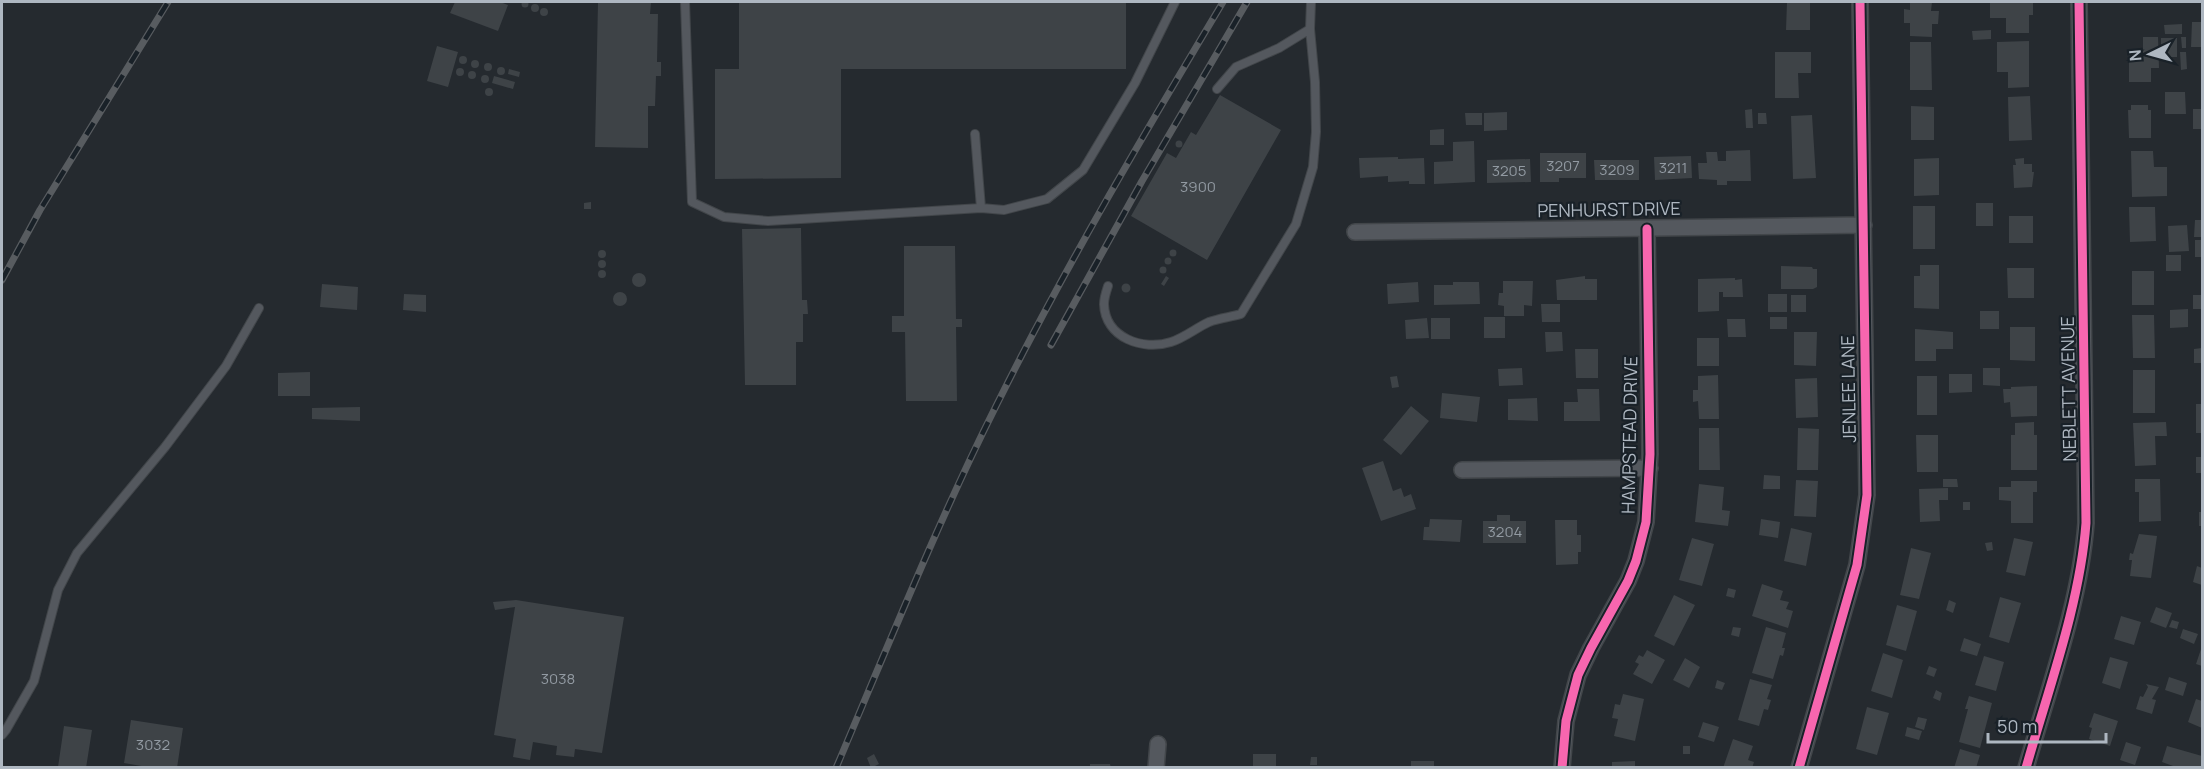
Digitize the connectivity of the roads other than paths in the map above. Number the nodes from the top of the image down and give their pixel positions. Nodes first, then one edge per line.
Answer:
1 (685, 2) edge
2 (1175, 2) edge
3 (1311, 2) edge
4 (1860, 2) edge
5 (2079, 2) edge
6 (1310, 28) junction
7 (1217, 89) dead end
8 (975, 134) dead end
9 (981, 208) junction
10 (1864, 225) junction
11 (1647, 229) junction
12 (1355, 232) dead end
13 (1108, 286) dead end
14 (259, 308) dead end
15 (1650, 468) junction
16 (1462, 470) dead end
17 (2, 735) edge
18 (1158, 744) dead end
19 (1156, 768) edge
20 (1563, 768) edge
21 (1799, 768) edge
22 (2026, 768) edge

1 - 9 lane
2 - 9 lane
3 - 6 lane
4 - 10 street, JENLEE LANE
5 - 22 street, NEBLETT AVENUE
6 - 7 lane
6 - 13 lane
8 - 9 lane
10 - 11 street, PENHURST DRIVE
10 - 21 street, JENLEE LANE
11 - 12 street, PENHURST DRIVE
11 - 15 street, HAMPSTEAD DRIVE
14 - 17 lane
15 - 16 street
15 - 20 street, HAMPSTEAD DRIVE
18 - 19 street

